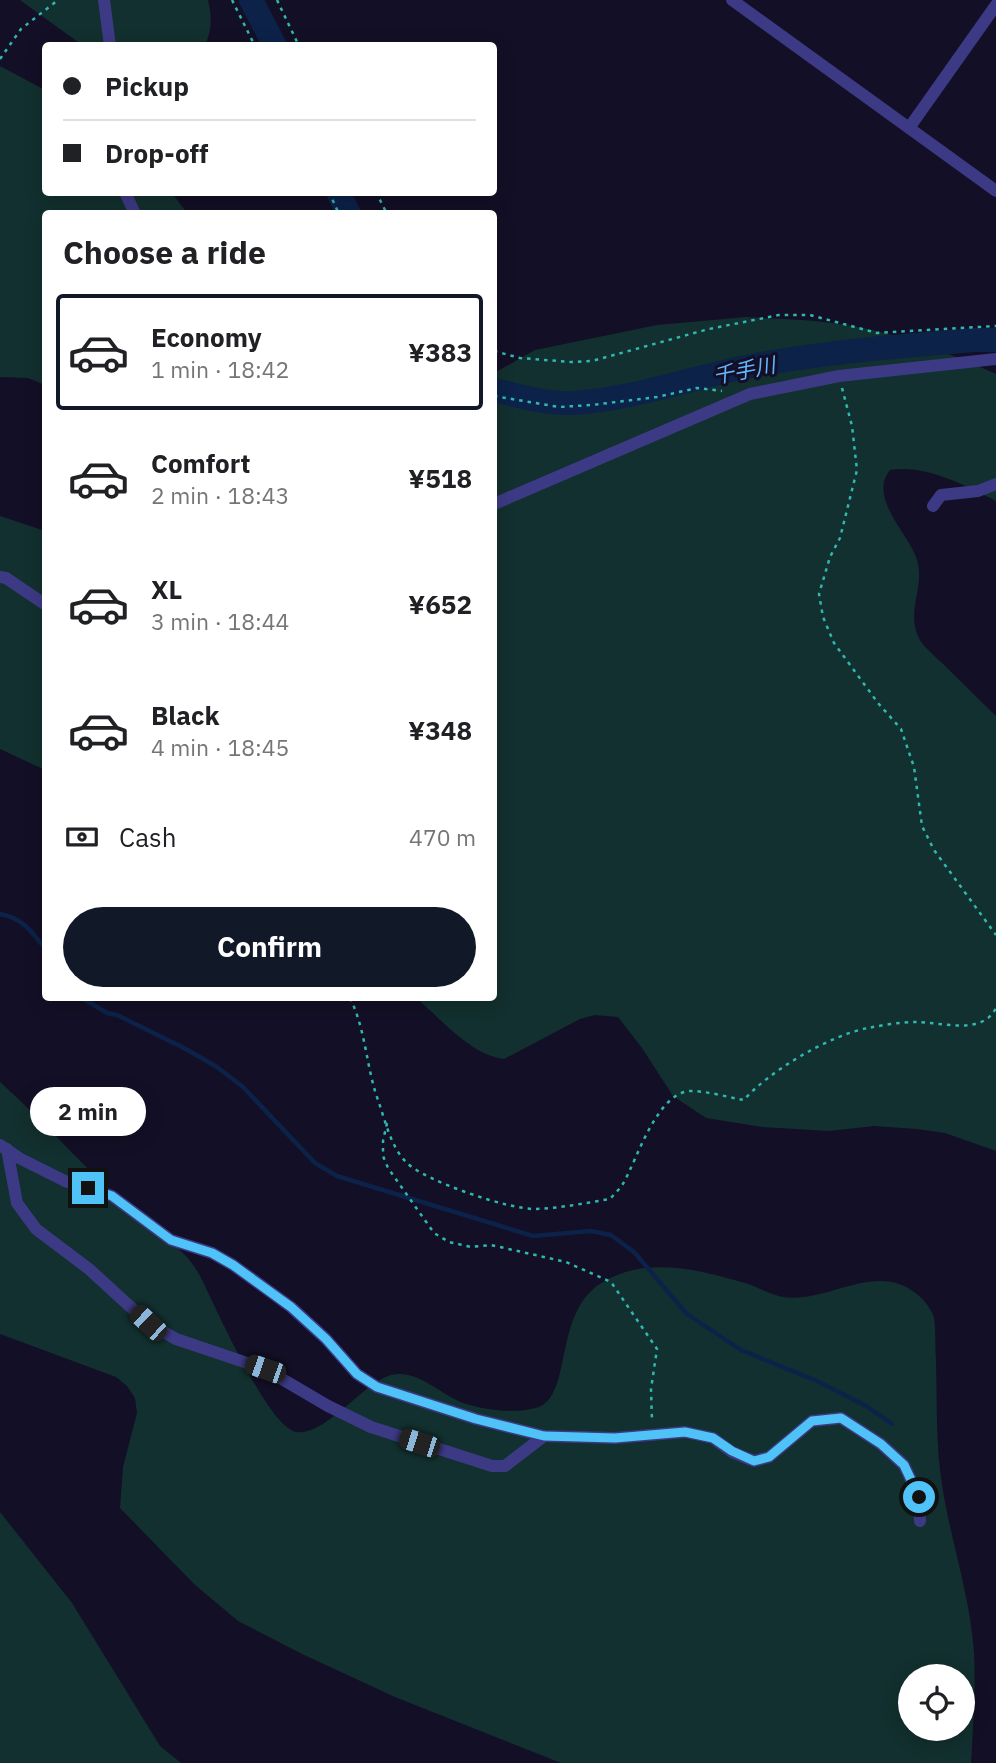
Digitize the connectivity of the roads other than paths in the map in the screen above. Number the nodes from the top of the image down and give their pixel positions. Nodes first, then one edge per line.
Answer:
1 (104, 0) edge
2 (732, 0) edge
3 (996, 5) edge
4 (109, 42) edge
5 (909, 128) junction
6 (996, 191) edge
7 (996, 359) edge
8 (996, 484) edge
9 (497, 503) edge
10 (933, 506) dead end
11 (0, 577) edge
12 (42, 601) edge
13 (4, 1147) edge
14 (544, 1436) junction
15 (920, 1521) dead end

1 - 4 street
2 - 5 street
3 - 5 street
5 - 6 street
7 - 9 street
8 - 10 street
11 - 12 street
13 - 14 street
13 - 14 street
14 - 15 street

